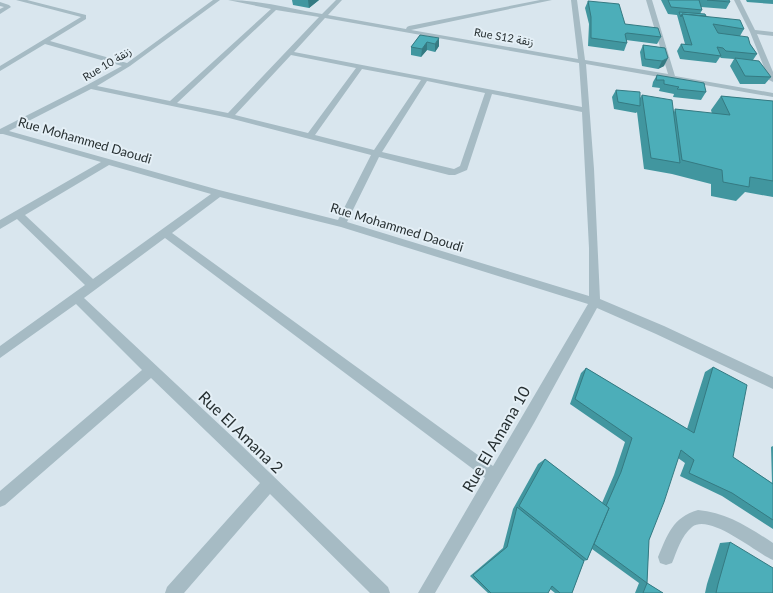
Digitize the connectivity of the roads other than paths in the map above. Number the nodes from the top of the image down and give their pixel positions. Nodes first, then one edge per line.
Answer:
1 (18, 0) edge
2 (216, 0) edge
3 (231, 0) edge
4 (339, 0) edge
5 (549, 0) edge
6 (574, 0) edge
7 (649, 0) edge
8 (737, 0) edge
9 (0, 4) edge
10 (276, 7) junction
11 (0, 12) edge
12 (324, 16) junction
13 (402, 29) junction
14 (753, 32) junction
15 (773, 34) edge
16 (45, 42) junction
17 (291, 53) junction
18 (582, 61) junction
19 (128, 65) junction
20 (360, 67) junction
21 (0, 69) edge
22 (672, 77) junction
23 (426, 79) junction
24 (773, 80) edge
25 (90, 87) junction
26 (489, 92) junction
27 (773, 94) edge
28 (171, 104) junction
29 (586, 110) junction
30 (230, 116) junction
31 (1, 132) edge
32 (309, 137) junction
33 (376, 154) junction
34 (107, 162) junction
35 (219, 193) junction
36 (19, 215) junction
37 (341, 224) junction
38 (0, 225) edge
39 (165, 233) junction
40 (93, 285) junction
41 (76, 296) junction
42 (595, 302) junction
43 (0, 353) edge
44 (151, 370) junction
45 (773, 382) edge
46 (494, 476) junction
47 (270, 483) junction
48 (0, 500) edge
49 (773, 552) edge
50 (666, 557) dead end
51 (173, 593) edge
52 (382, 593) edge
53 (426, 593) edge

1 - 16 street
2 - 19 street, Rue 10 زنقة
3 - 10 street, Rue S12 زنقة
4 - 12 street
5 - 13 street
6 - 18 street
7 - 22 street
8 - 14 street
9 - 11 street
10 - 12 street, Rue S12 زنقة
10 - 28 street
12 - 13 street, Rue S12 زنقة
12 - 17 street
13 - 18 street, Rue S12 زنقة
14 - 15 street
14 - 24 street
16 - 19 street
16 - 21 street
17 - 20 street
17 - 30 street
18 - 22 street, Rue S12 زنقة
18 - 29 street
19 - 25 street, Rue 10 زنقة
20 - 23 street
20 - 32 street
22 - 27 street, Rue S12 زنقة
23 - 26 street
23 - 33 street
25 - 28 street
25 - 31 street, Rue 10 زنقة
26 - 29 street
26 - 33 street
28 - 30 street
29 - 42 street
30 - 32 street
31 - 34 street, Rue Mohammed Daoudi
32 - 33 street
33 - 37 street
34 - 35 street, Rue Mohammed Daoudi
34 - 36 street
35 - 37 street, Rue Mohammed Daoudi
35 - 39 street
36 - 38 street
36 - 40 street
37 - 42 street, Rue Mohammed Daoudi
39 - 40 street
39 - 46 street
40 - 41 street
41 - 43 street
41 - 44 street, Rue El Amana 2
42 - 45 street, Rue Mohammed Daoudi
42 - 46 street, Rue El Amana 10
44 - 47 street, Rue El Amana 2
44 - 48 street
46 - 53 street, Rue El Amana 10
47 - 51 street
47 - 52 street, Rue El Amana 2
49 - 50 street

